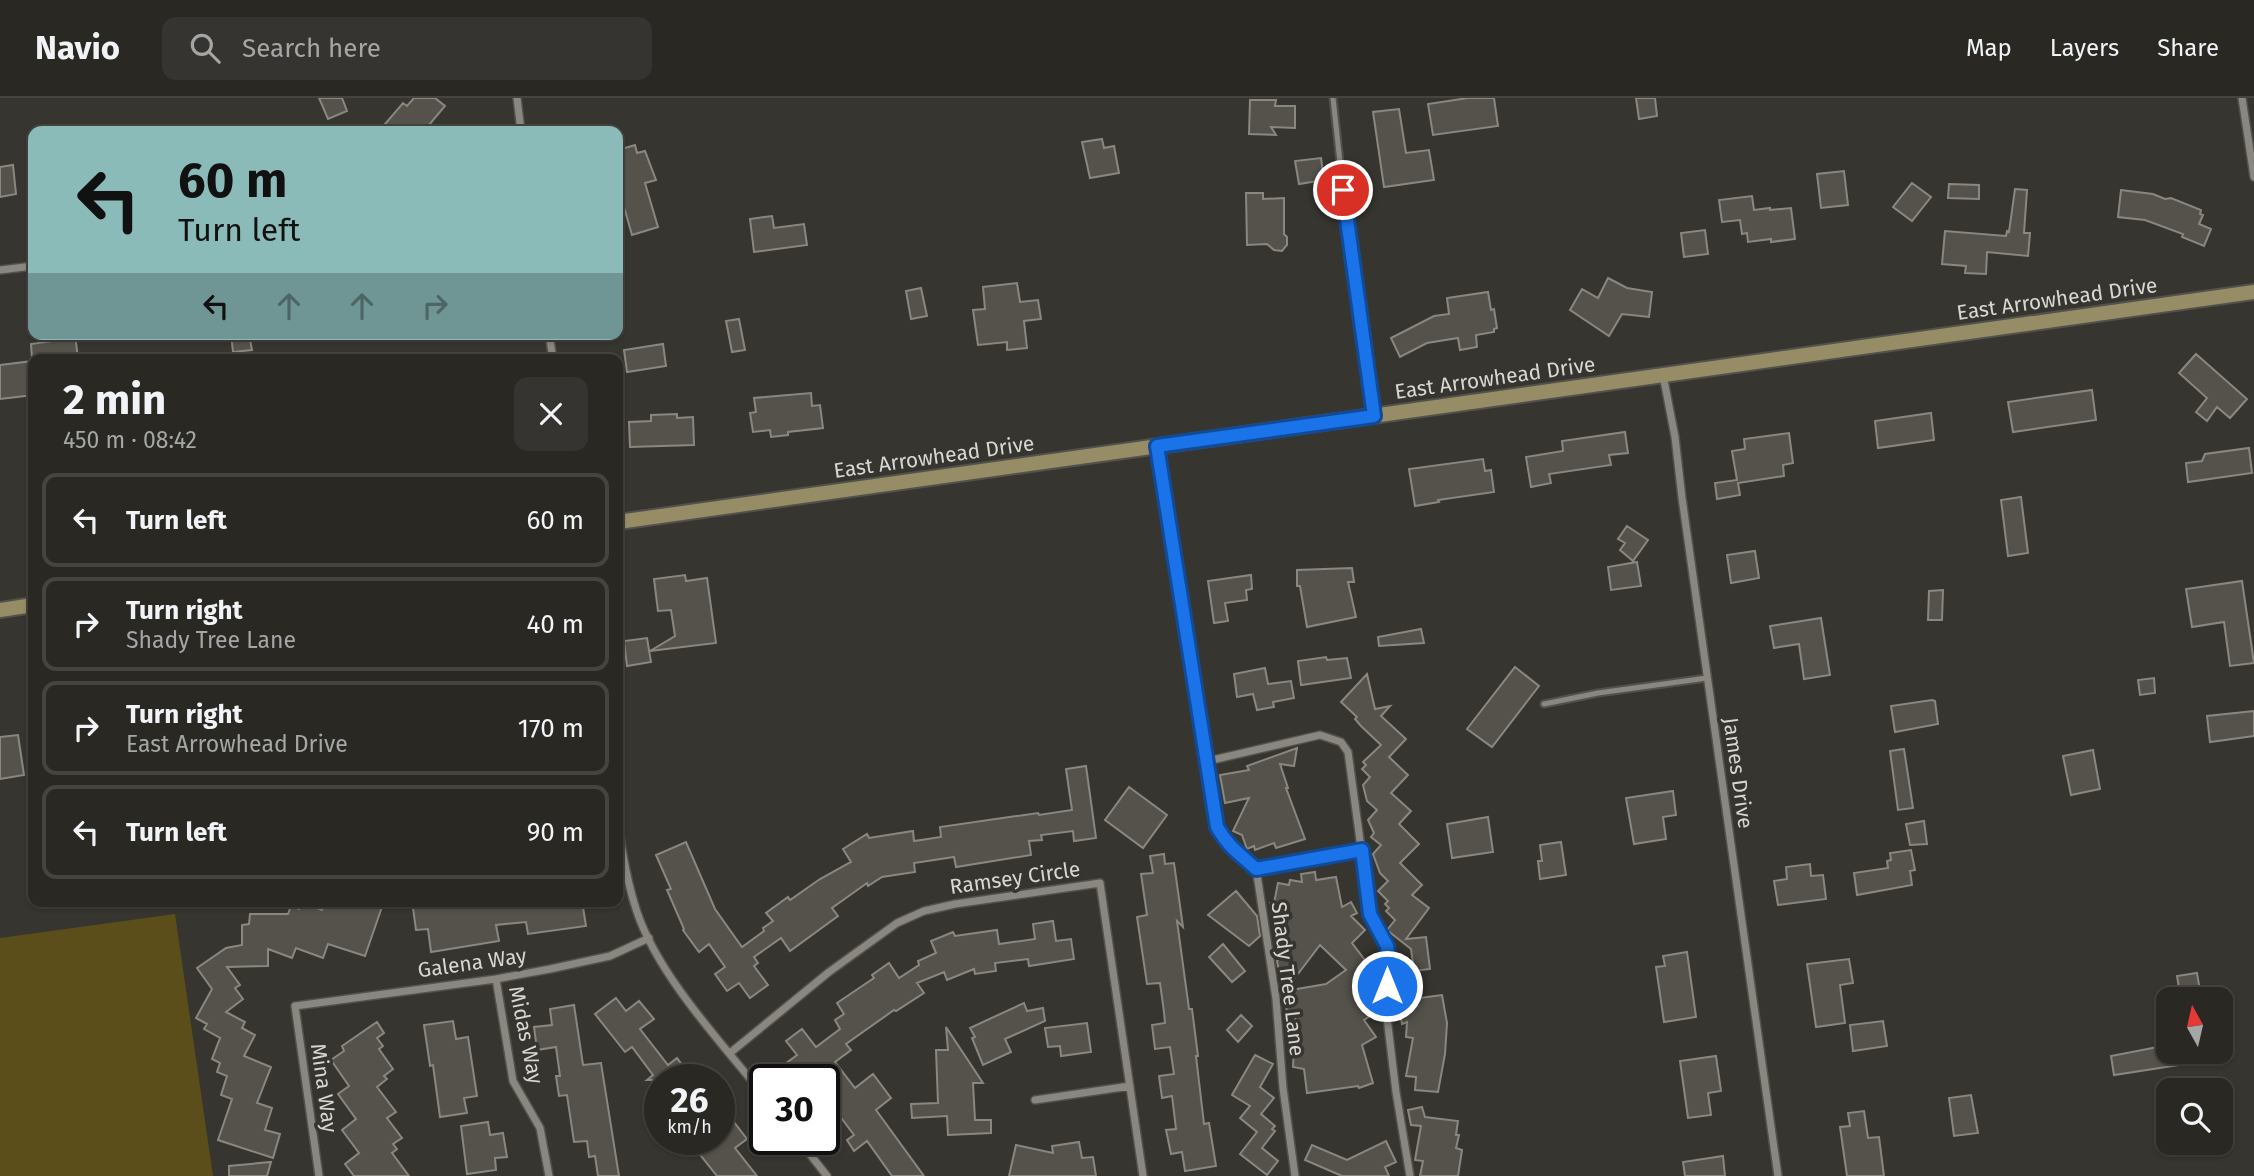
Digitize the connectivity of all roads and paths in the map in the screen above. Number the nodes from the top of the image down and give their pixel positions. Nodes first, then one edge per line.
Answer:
1 (517, 98) edge
2 (1334, 98) edge
3 (2242, 98) edge
4 (520, 126) edge
5 (2254, 177) edge
6 (28, 267) edge
7 (0, 270) edge
8 (2254, 292) edge
9 (1663, 375) junction
10 (1374, 416) junction
11 (1157, 446) junction
12 (623, 521) edge
13 (28, 606) edge
14 (0, 610) edge
15 (1707, 678) junction
16 (1544, 704) dead end
17 (1208, 761) junction
18 (1362, 850) junction
19 (623, 851) edge
20 (1256, 869) junction
21 (649, 938) junction
22 (496, 979) junction
23 (295, 1006) joint
24 (730, 1053) junction
25 (749, 1077) edge
26 (1130, 1086) junction
27 (1035, 1100) dead end
28 (811, 1155) edge
29 (319, 1176) edge
30 (548, 1176) edge
31 (827, 1176) edge
32 (1143, 1176) edge
33 (1295, 1176) edge
34 (1410, 1176) edge
35 (1778, 1176) edge

1 - 4 street
2 - 10 lane
3 - 5 street
6 - 7 street
8 - 9 street, East Arrowhead Drive
9 - 10 street, East Arrowhead Drive
9 - 15 street, James Drive
10 - 11 street, East Arrowhead Drive
11 - 12 street, East Arrowhead Drive
11 - 17 lane
13 - 14 street
15 - 16 lane
15 - 35 street, James Drive
17 - 18 street
17 - 20 street
18 - 20 street
18 - 34 street
19 - 21 street
20 - 33 street, Shady Tree Lane
21 - 22 street, Galena Way
21 - 24 street
22 - 23 street, Galena Way
22 - 30 street, Midas Way
23 - 29 street, Mina Way
24 - 25 street
24 - 26 street, Ramsey Circle
26 - 27 street
26 - 32 street, Ramsey Circle
28 - 31 street

